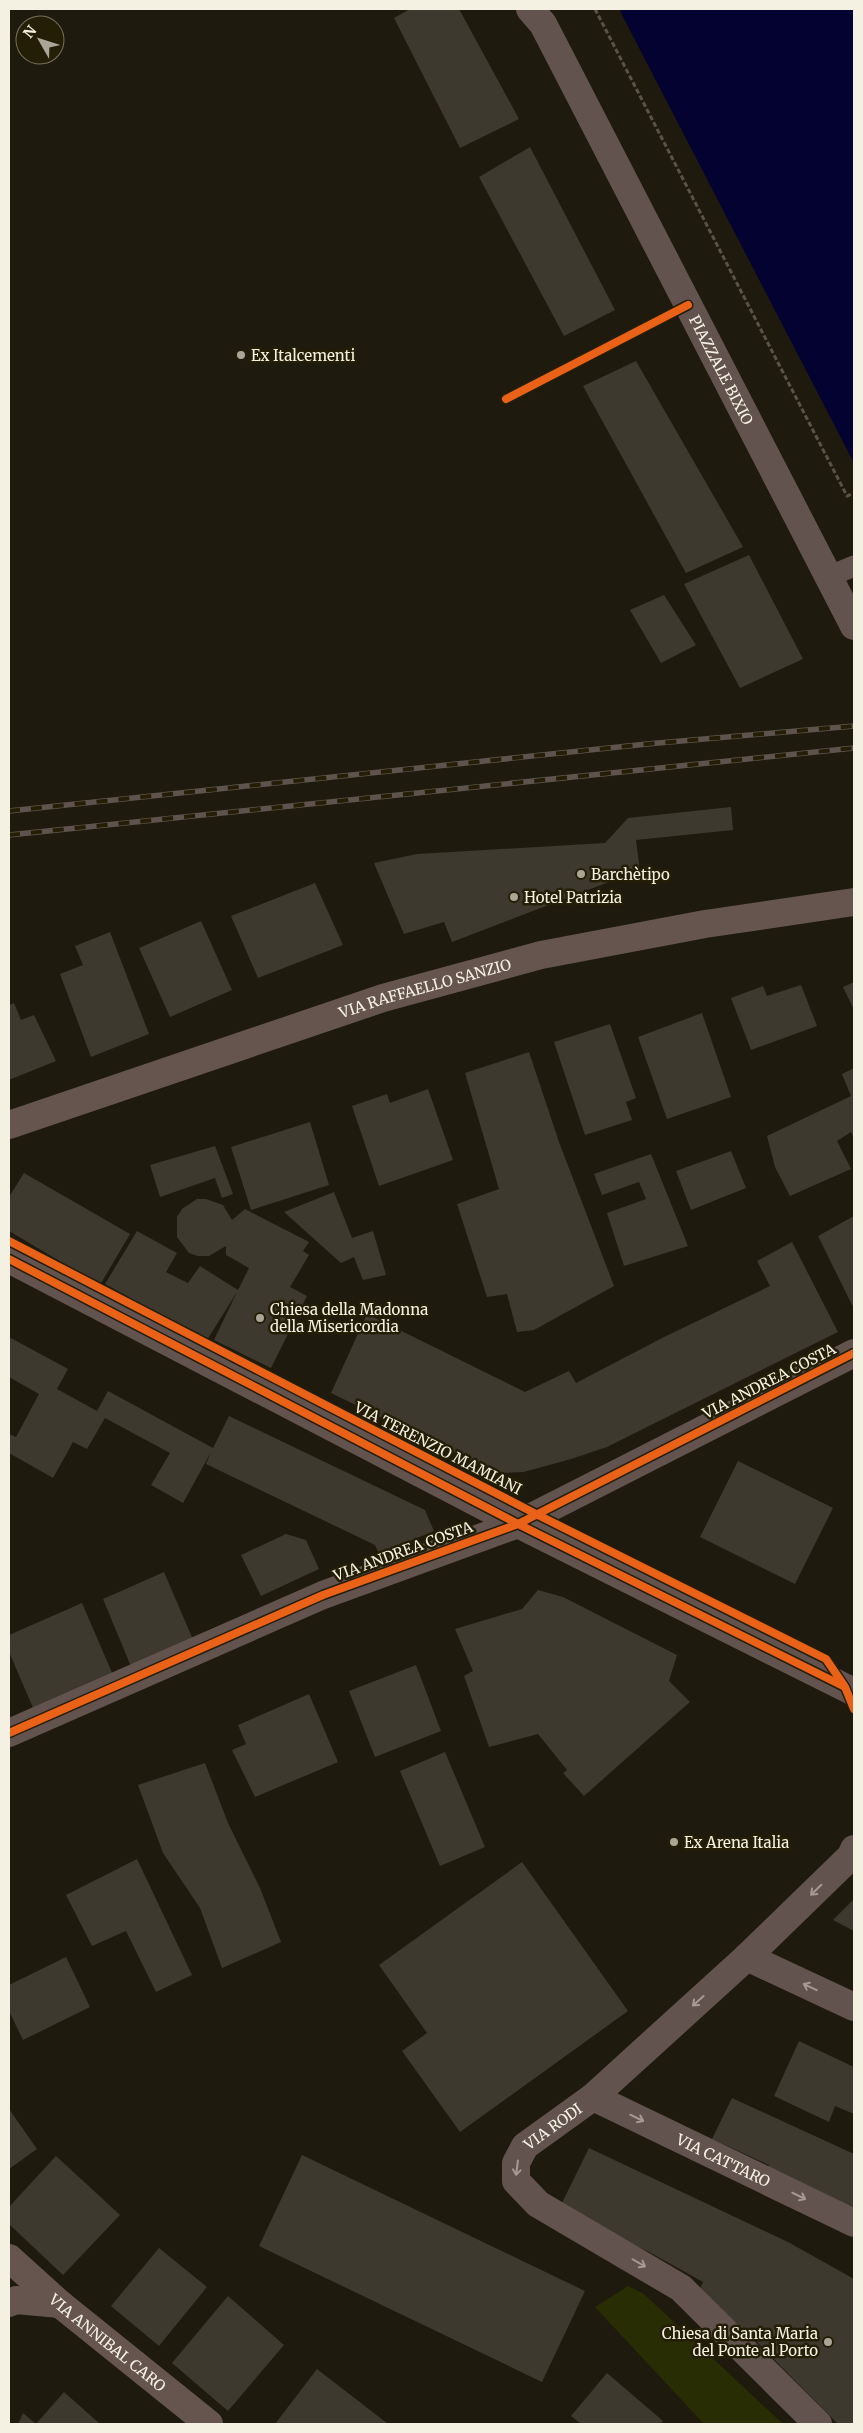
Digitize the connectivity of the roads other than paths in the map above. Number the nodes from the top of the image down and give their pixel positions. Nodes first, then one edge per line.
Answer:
1 (530, 9) edge
2 (854, 566) edge
3 (828, 577) junction
4 (854, 626) edge
5 (854, 902) edge
6 (9, 1125) edge
7 (9, 1259) edge
8 (854, 1353) edge
9 (518, 1524) junction
10 (852, 1693) edge
11 (9, 1733) edge
12 (853, 1854) edge
13 (747, 1956) junction
14 (854, 2007) edge
15 (593, 2097) junction
16 (854, 2223) edge
17 (9, 2258) edge
18 (9, 2303) edge
19 (60, 2304) junction
20 (209, 2424) edge
21 (818, 2424) edge

1 - 3 street, PIAZZALE BIXIO
2 - 3 lane
3 - 4 street, PIAZZALE BIXIO
5 - 6 main road, VIA RAFFAELLO SANZIO
7 - 9 street, VIA TERENZIO MAMIANI
8 - 9 street, VIA ANDREA COSTA
9 - 10 street, VIA TERENZIO MAMIANI
9 - 11 street, VIA ANDREA COSTA
12 -> 13 street, VIA RODI
14 -> 13 street
13 -> 15 street, VIA RODI
15 -> 16 street, VIA CATTARO
15 -> 21 street, VIA RODI
17 - 19 main road, VIA ANNIBAL CARO
18 - 19 main road
19 - 20 main road, VIA ANNIBAL CARO

